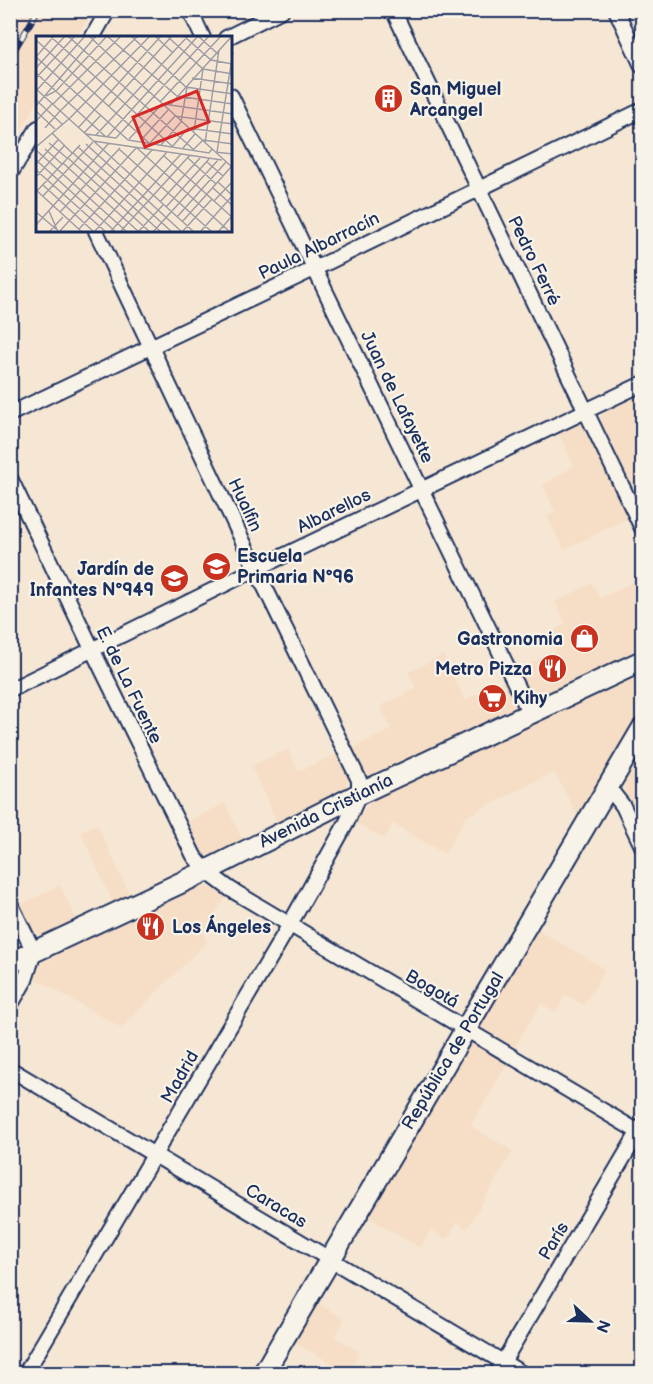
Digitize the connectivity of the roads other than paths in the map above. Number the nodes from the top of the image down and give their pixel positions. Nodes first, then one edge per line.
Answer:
1 (108, 10) edge
2 (190, 10) edge
3 (282, 10) edge
4 (393, 10) edge
5 (616, 10) edge
6 (93, 36) edge
7 (202, 36) edge
8 (230, 36) edge
9 (642, 66) edge
10 (232, 98) edge
11 (642, 110) edge
12 (36, 131) edge
13 (10, 174) edge
14 (479, 189) junction
15 (96, 232) edge
16 (314, 269) junction
17 (150, 347) junction
18 (642, 384) edge
19 (586, 411) junction
20 (10, 414) edge
21 (10, 478) edge
22 (422, 489) junction
23 (642, 528) edge
24 (256, 569) junction
25 (92, 650) junction
26 (642, 662) edge
27 (10, 690) edge
28 (530, 714) junction
29 (642, 729) edge
30 (609, 788) junction
31 (359, 794) junction
32 (642, 846) edge
33 (206, 871) junction
34 (10, 903) edge
35 (289, 926) junction
36 (34, 952) junction
37 (10, 963) edge
38 (10, 1006) edge
39 (466, 1029) junction
40 (10, 1068) edge
41 (641, 1131) edge
42 (155, 1155) junction
43 (330, 1258) junction
44 (500, 1368) edge
45 (25, 1374) edge
46 (263, 1374) edge
47 (523, 1374) edge

1 - 6 street
2 - 7 street
3 - 8 street
4 - 14 street, Pedro Ferré
5 - 9 street
10 - 16 street, Juan de Lafayette
11 - 14 street, Paula Albarracín
12 - 13 street
14 - 16 street, Paula Albarracín
14 - 19 street, Pedro Ferré
15 - 17 street, Hualfin
16 - 17 street, Paula Albarracín
16 - 22 street, Juan de Lafayette
17 - 20 street, Paula Albarracín
17 - 24 street, Hualfin
18 - 19 street, Albarellos
19 - 22 street, Albarellos
19 - 23 street, Pedro Ferré
21 - 25 street, E. de La Fuente
22 - 24 street, Albarellos
22 - 28 street, Juan de Lafayette
24 - 25 street, Albarellos
24 - 31 street, Hualfin
25 - 27 street, Albarellos
25 - 33 street, E. de La Fuente
26 - 28 main road, Avenida Cristianía
28 - 31 main road, Avenida Cristianía
29 - 30 main road, República de Portugal
30 - 32 street
30 - 39 main road, República de Portugal
31 - 33 main road, Avenida Cristianía
31 - 35 street, Madrid
33 - 35 street, Bogotá
33 - 36 main road, Avenida Cristianía
34 - 36 street
35 - 39 street, Bogotá
35 - 42 street, Madrid
36 - 37 main road, Avenida Cristianía
36 - 38 street
39 - 41 street, Bogotá
39 - 43 main road, República de Portugal
40 - 42 street, Caracas
41 - 44 street, París
42 - 43 street, Caracas
42 - 45 street, Madrid
43 - 44 street, Caracas
43 - 46 main road, República de Portugal
44 - 47 street, Caracas

